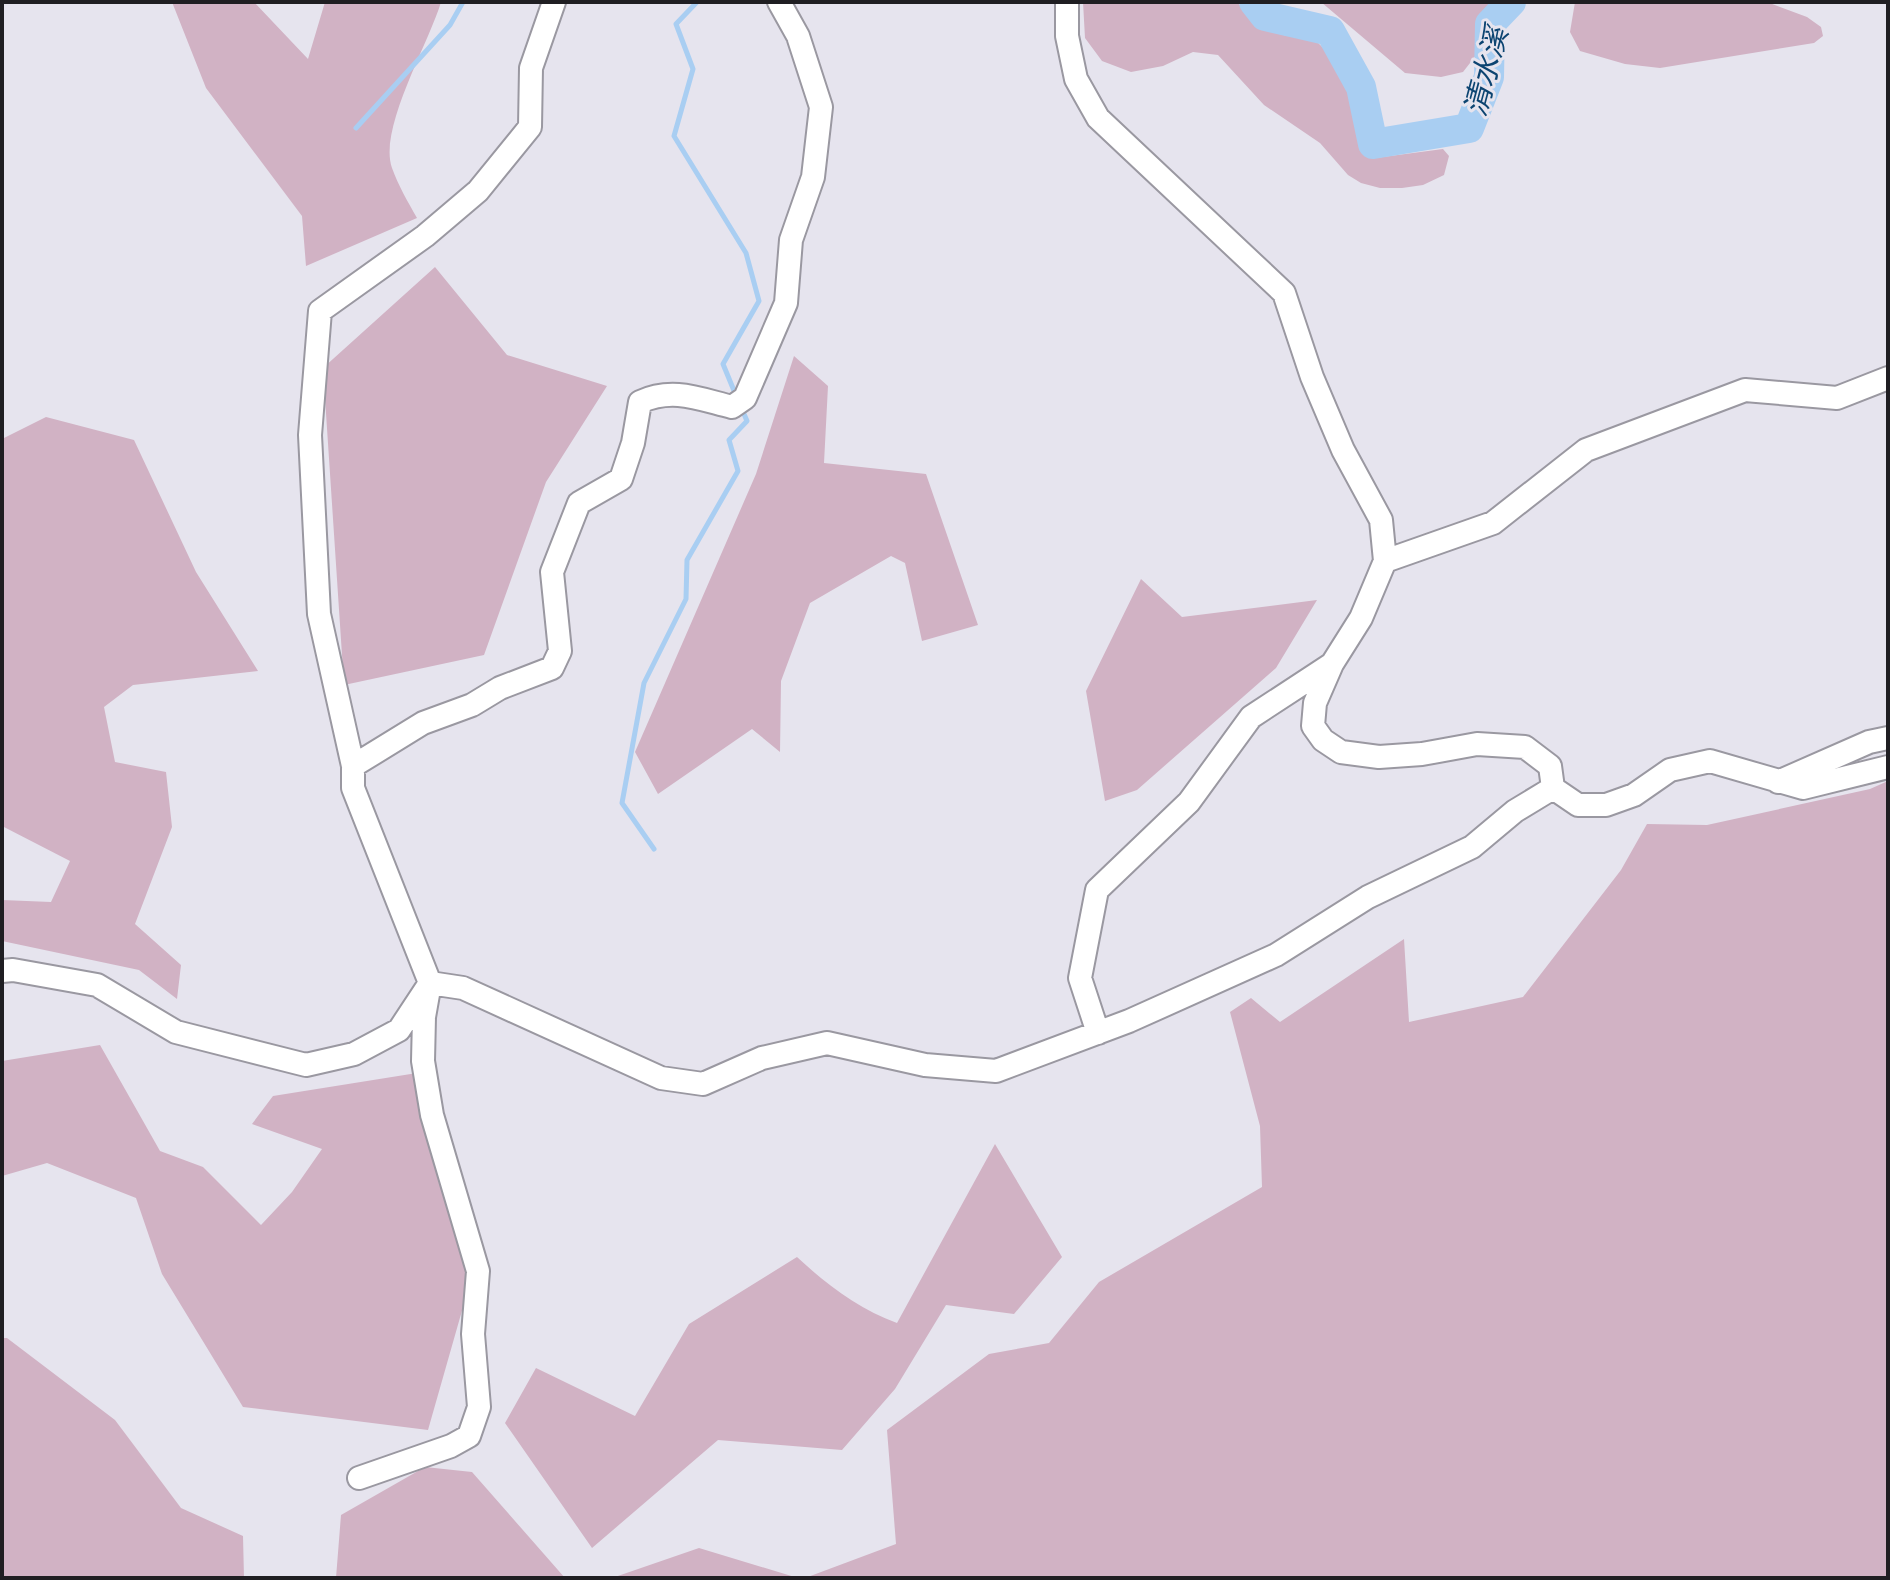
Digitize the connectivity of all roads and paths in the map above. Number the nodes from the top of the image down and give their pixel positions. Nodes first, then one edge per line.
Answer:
1 (554, 2) edge
2 (779, 2) edge
3 (1067, 2) edge
4 (1888, 378) edge
5 (1385, 561) junction
6 (1332, 664) junction
7 (1888, 738) edge
8 (353, 766) junction
9 (1888, 767) edge
10 (1778, 782) junction
11 (1553, 788) junction
12 (2, 971) edge
13 (430, 983) junction
14 (1098, 1033) junction
15 (359, 1478) dead end

1 - 8 street
2 - 8 street
3 - 5 street
4 - 5 street
5 - 6 street
6 - 11 street
6 - 14 street
7 - 10 street
8 - 13 street
9 - 10 street
10 - 11 street
11 - 14 street
12 - 13 street
13 - 14 street
13 - 15 street

